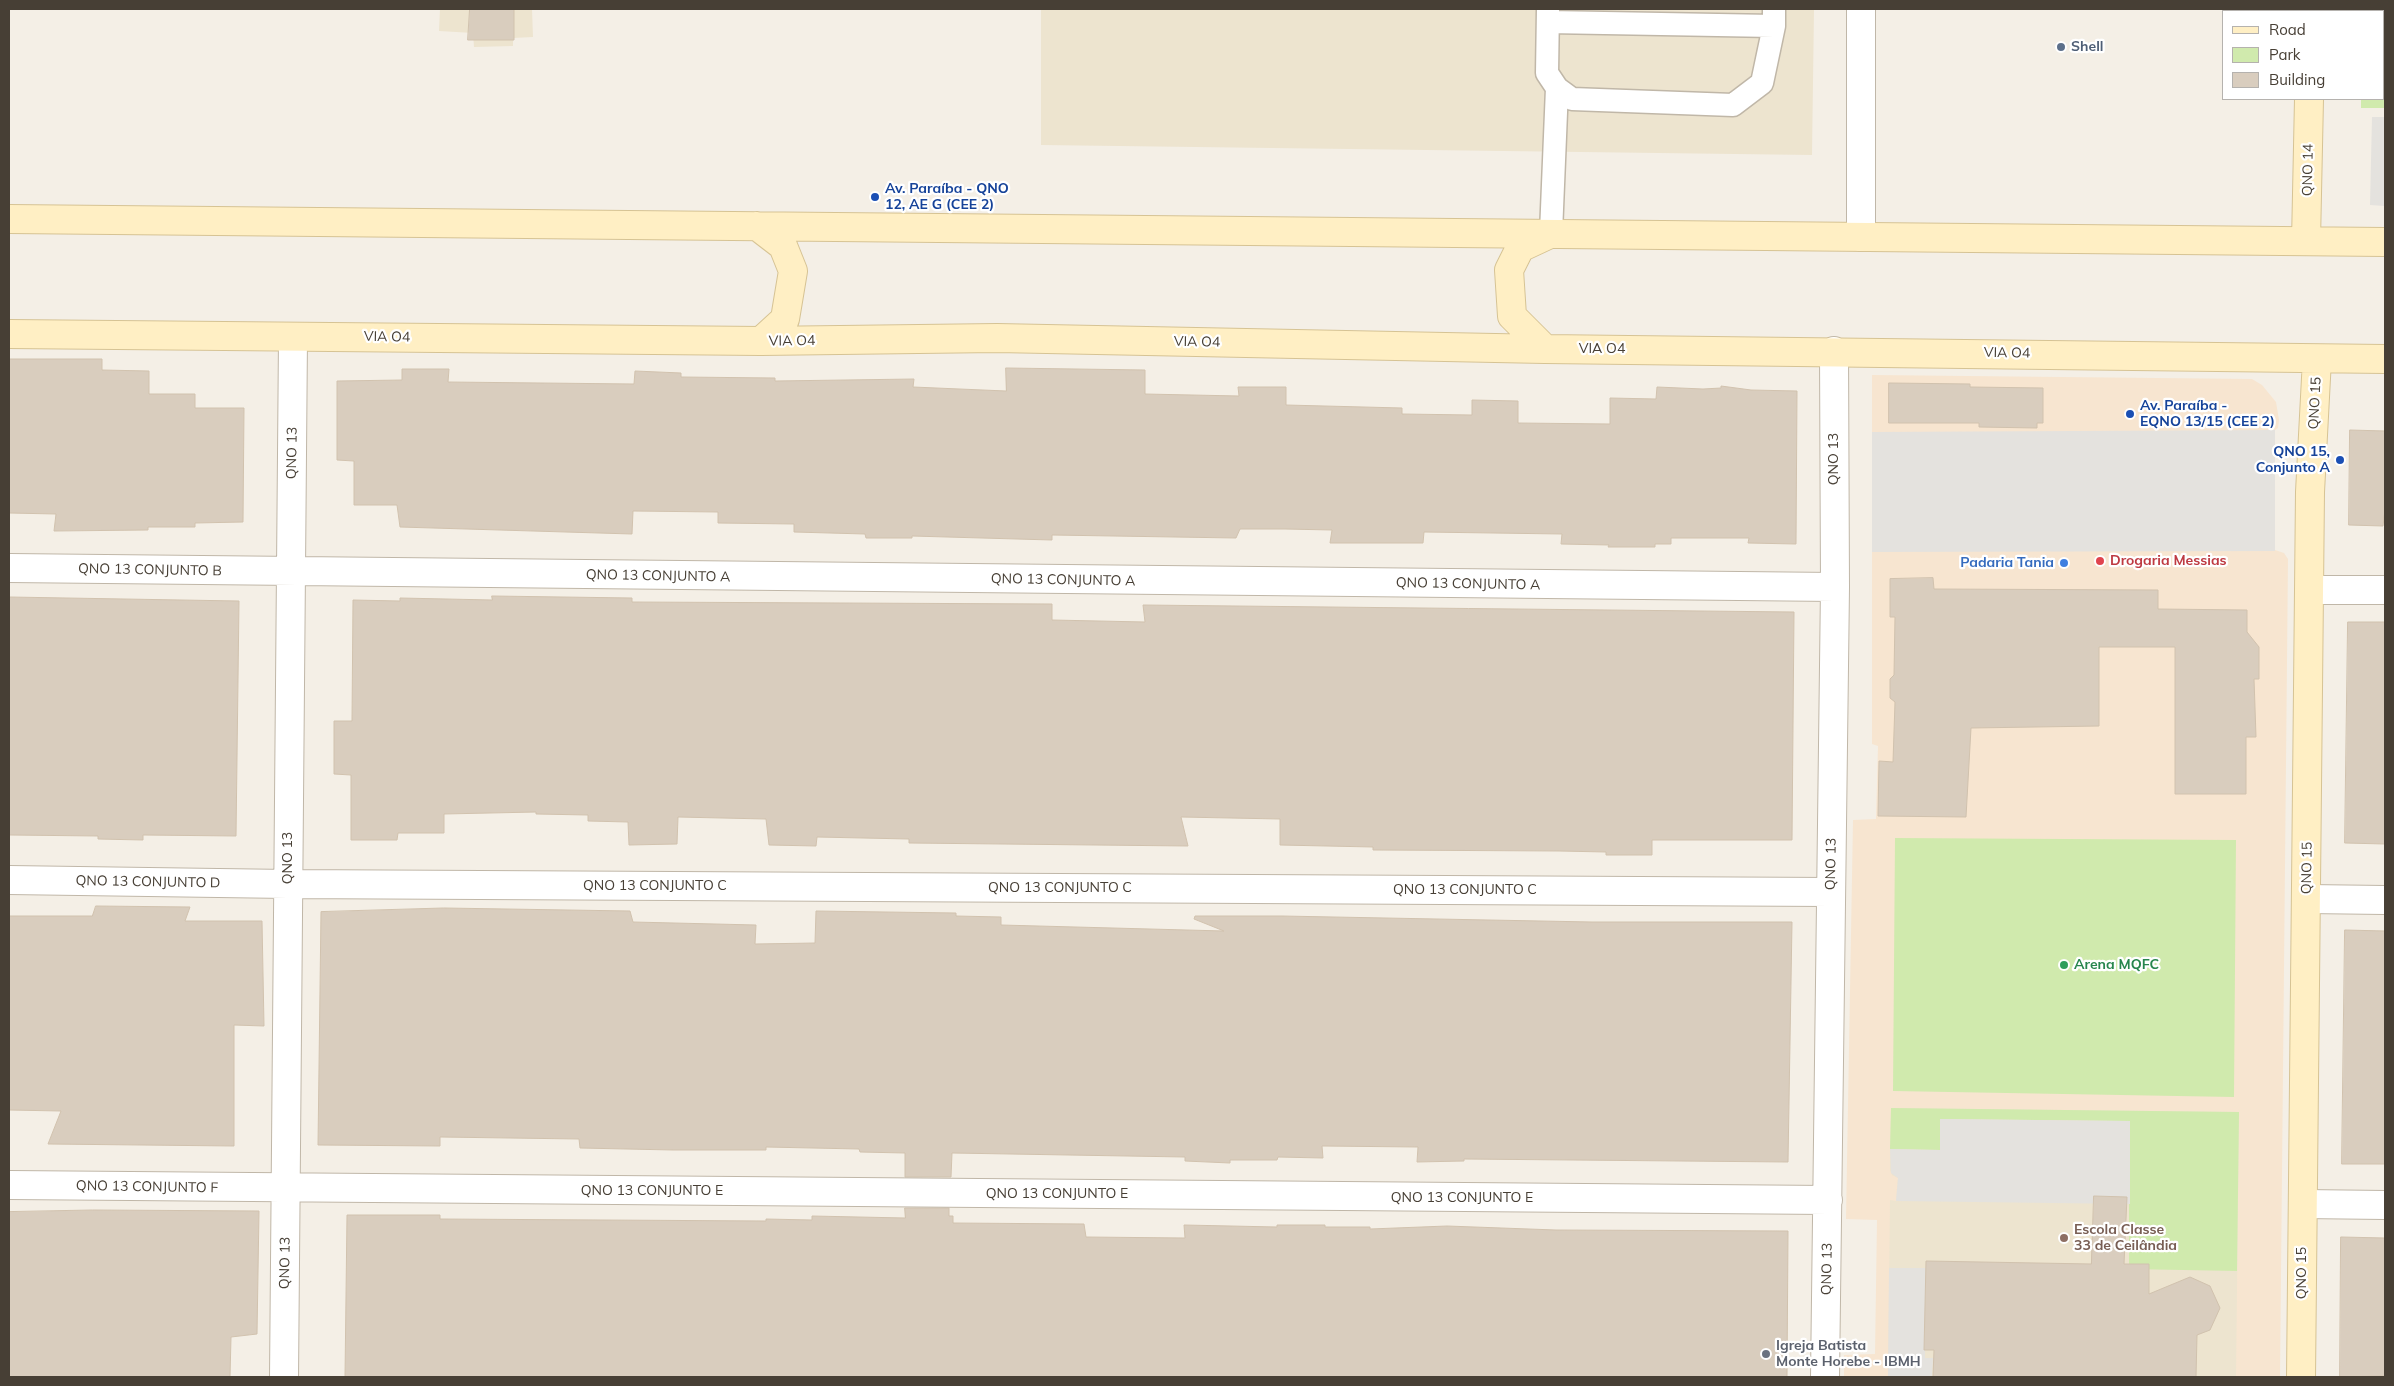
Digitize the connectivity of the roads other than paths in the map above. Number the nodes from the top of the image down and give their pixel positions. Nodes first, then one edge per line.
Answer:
1 (1861, 9) edge
2 (1548, 15) edge
3 (1774, 17) edge
4 (1557, 88) junction
5 (2309, 100) edge
6 (9, 218) edge
7 (757, 226) junction
8 (1551, 234) junction
9 (1860, 237) junction
10 (2306, 241) junction
11 (2385, 242) edge
12 (9, 334) edge
13 (293, 338) junction
14 (761, 341) junction
15 (1545, 348) junction
16 (1834, 351) junction
17 (2317, 359) junction
18 (2385, 359) edge
19 (9, 568) edge
20 (291, 572) junction
21 (1835, 587) junction
22 (2310, 590) junction
23 (2385, 590) edge
24 (9, 880) edge
25 (288, 884) junction
26 (1831, 892) junction
27 (2307, 899) junction
28 (2385, 900) edge
29 (9, 1186) edge
30 (286, 1188) junction
31 (1828, 1200) junction
32 (2302, 1204) junction
33 (2385, 1205) edge
34 (284, 1377) edge
35 (1825, 1377) edge
36 (2301, 1377) edge

1 - 9 street
2 - 3 lane
2 - 4 lane
3 - 4 lane
4 - 8 lane
5 - 10 main road, QNO 14
6 - 7 main road
7 - 8 main road
7 - 14 main road
8 - 9 main road
8 - 15 main road
9 - 10 main road
10 - 11 main road
12 - 13 main road, VIA O4
13 - 14 main road, VIA O4
13 - 20 street, QNO 13
14 - 15 main road, VIA O4
15 - 16 main road, VIA O4
16 - 17 main road, VIA O4
16 - 21 street, QNO 13
17 - 18 main road, VIA O4
17 - 22 main road, QNO 15
19 - 20 street, QNO 13 CONJUNTO B
20 - 21 street, QNO 13 CONJUNTO A
20 - 25 street, QNO 13
21 - 26 street, QNO 13
22 - 23 street
22 - 27 main road, QNO 15
24 - 25 street, QNO 13 CONJUNTO D
25 - 26 street, QNO 13 CONJUNTO C
25 - 30 street, QNO 13
26 - 31 street, QNO 13
27 - 28 street
27 - 32 main road, QNO 15
29 - 30 street, QNO 13 CONJUNTO F
30 - 31 street, QNO 13 CONJUNTO E
30 - 34 street, QNO 13
31 - 35 street, QNO 13
32 - 33 street
32 - 36 main road, QNO 15

